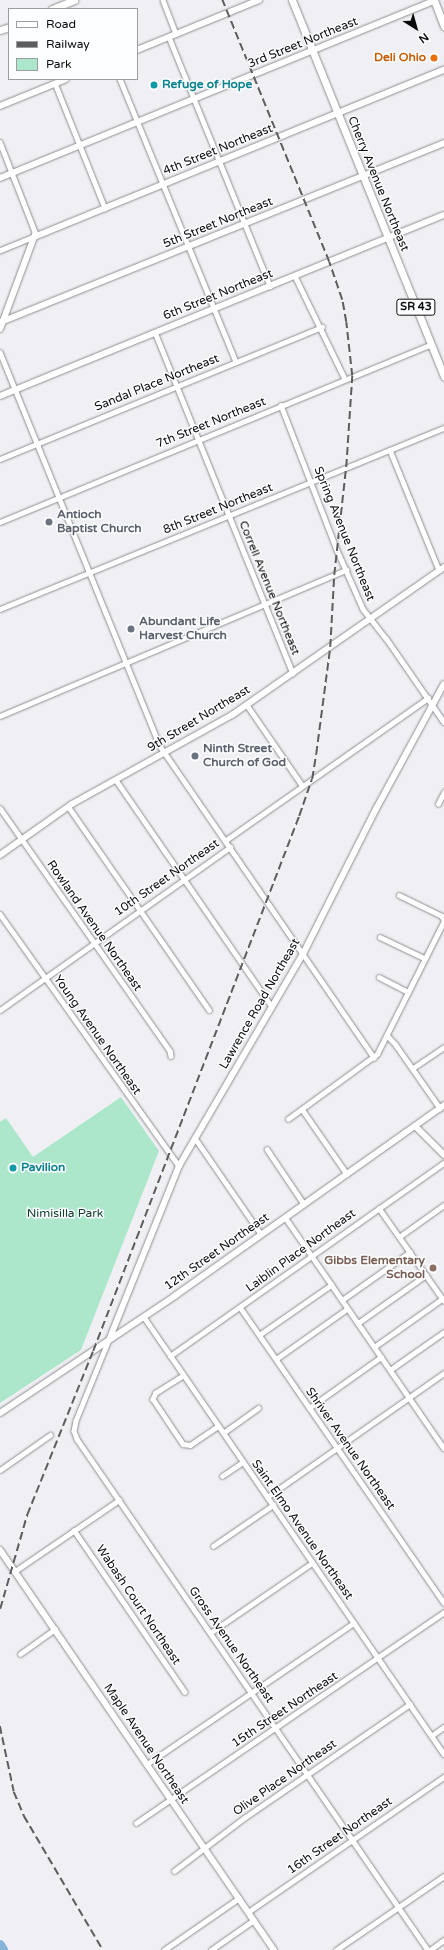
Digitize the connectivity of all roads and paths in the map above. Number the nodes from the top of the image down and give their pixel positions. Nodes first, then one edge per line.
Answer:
1 (74, 0) edge
2 (163, 0) edge
3 (259, 0) edge
4 (292, 0) edge
5 (435, 0) edge
6 (54, 8) edge
7 (444, 26) edge
8 (176, 34) junction
9 (169, 37) junction
10 (138, 50) edge
11 (312, 51) junction
12 (444, 70) edge
13 (64, 80) edge
14 (120, 80) edge
15 (55, 84) junction
16 (194, 99) junction
17 (0, 106) edge
18 (337, 113) junction
19 (137, 122) junction
20 (0, 142) edge
21 (444, 143) edge
22 (80, 145) junction
23 (220, 161) junction
24 (13, 173) junction
25 (363, 176) junction
26 (0, 178) edge
27 (163, 184) junction
28 (105, 208) junction
29 (444, 215) edge
30 (246, 225) junction
31 (34, 237) junction
32 (388, 238) junction
33 (189, 247) junction
34 (0, 251) edge
35 (295, 276) junction
36 (270, 286) junction
37 (214, 308) junction
38 (1, 322) edge
39 (322, 327) junction
40 (0, 328) edge
41 (155, 332) junction
42 (431, 344) junction
43 (0, 352) edge
44 (236, 362) junction
45 (444, 376) edge
46 (344, 379) junction
47 (177, 386) junction
48 (15, 389) junction
49 (0, 396) edge
50 (281, 405) junction
51 (444, 428) edge
52 (198, 439) junction
53 (37, 443) junction
54 (390, 450) junction
55 (0, 459) edge
56 (312, 481) junction
57 (58, 496) junction
58 (229, 515) junction
59 (0, 522) edge
60 (441, 568) edge
61 (346, 570) junction
62 (90, 572) junction
63 (264, 604) junction
64 (0, 609) edge
65 (370, 618) junction
66 (126, 661) junction
67 (293, 673) junction
68 (444, 684) edge
69 (428, 698) junction
70 (247, 705) junction
71 (432, 705) junction
72 (0, 716) edge
73 (444, 722) edge
74 (165, 753) junction
75 (116, 780) junction
76 (302, 785) junction
77 (444, 792) edge
78 (438, 804) dead end
79 (68, 806) junction
80 (0, 808) edge
81 (22, 840) junction
82 (226, 840) junction
83 (230, 847) junction
84 (0, 855) edge
85 (184, 879) junction
86 (399, 895) dead end
87 (140, 909) junction
88 (0, 914) edge
89 (444, 920) edge
90 (380, 937) dead end
91 (93, 942) junction
92 (303, 954) junction
93 (424, 958) junction
94 (379, 977) dead end
95 (45, 978) junction
96 (408, 992) junction
97 (272, 1007) junction
98 (0, 1010) edge
99 (209, 1010) dead end
100 (386, 1035) junction
101 (444, 1047) edge
102 (170, 1056) dead end
103 (374, 1057) junction
104 (413, 1068) junction
105 (442, 1106) edge
106 (302, 1109) junction
107 (288, 1119) dead end
108 (415, 1126) junction
109 (195, 1138) junction
110 (267, 1149) dead end
111 (444, 1155) edge
112 (444, 1163) edge
113 (179, 1166) junction
114 (347, 1174) junction
115 (304, 1204) junction
116 (444, 1205) edge
117 (379, 1208) junction
118 (285, 1217) junction
119 (261, 1234) junction
120 (399, 1237) junction
121 (410, 1252) junction
122 (312, 1256) junction
123 (426, 1275) junction
124 (331, 1285) junction
125 (342, 1300) junction
126 (443, 1300) edge
127 (240, 1307) junction
128 (348, 1309) junction
129 (144, 1317) junction
130 (358, 1323) junction
131 (444, 1332) edge
132 (259, 1335) junction
133 (109, 1340) junction
134 (374, 1347) junction
135 (170, 1356) junction
136 (381, 1357) junction
137 (276, 1359) junction
138 (390, 1370) junction
139 (444, 1373) edge
140 (183, 1376) junction
141 (409, 1398) junction
142 (258, 1408) dead end
143 (309, 1408) junction
144 (8, 1409) junction
145 (0, 1410) edge
146 (0, 1413) edge
147 (218, 1426) junction
148 (223, 1433) junction
149 (50, 1436) dead end
150 (337, 1448) junction
151 (444, 1448) edge
152 (243, 1462) junction
153 (0, 1470) edge
154 (222, 1476) dead end
155 (267, 1497) junction
156 (118, 1500) junction
157 (272, 1505) junction
158 (74, 1530) junction
159 (213, 1546) dead end
160 (0, 1550) edge
161 (312, 1563) junction
162 (15, 1571) junction
163 (444, 1603) edge
164 (444, 1612) edge
165 (354, 1623) junction
166 (55, 1629) junction
167 (210, 1633) junction
168 (20, 1654) dead end
169 (378, 1658) junction
170 (185, 1692) dead end
171 (252, 1693) junction
172 (410, 1704) junction
173 (444, 1727) edge
174 (276, 1728) junction
175 (431, 1736) junction
176 (444, 1754) edge
177 (147, 1764) junction
178 (307, 1774) junction
179 (444, 1777) edge
180 (171, 1799) junction
181 (136, 1823) dead end
182 (352, 1840) junction
183 (205, 1848) junction
184 (174, 1871) dead end
185 (444, 1876) edge
186 (239, 1898) junction
187 (399, 1907) junction
188 (248, 1912) junction
189 (254, 1920) junction
190 (444, 1940) edge
191 (164, 1950) edge
192 (211, 1950) edge
193 (274, 1950) edge
194 (336, 1950) edge
195 (429, 1950) edge

1 - 6 main road
2 - 8 street
3 - 8 street
4 - 11 main road, Cherry Avenue Northeast / SR 43
5 - 7 main road
5 - 11 street, 3rd Street Northeast
8 - 9 street
9 - 10 street
9 - 16 street
11 - 16 street, 3rd Street Northeast
11 - 18 main road, Cherry Avenue Northeast / SR 43
12 - 18 street, 4th Street Northeast
13 - 15 street
14 - 19 street
15 - 17 street
15 - 22 street
16 - 19 street, 3rd Street Northeast
16 - 23 street
18 - 23 street, 4th Street Northeast
18 - 25 main road, Cherry Avenue Northeast / SR 43
19 - 22 street, 3rd Street Northeast
19 - 27 street
20 - 24 street
21 - 25 street, 5th Street Northeast
22 - 24 street, 3rd Street Northeast
22 - 28 street
23 - 27 street, 4th Street Northeast
23 - 30 street
24 - 26 street, 3rd Street Northeast
24 - 31 street
25 - 30 street, 5th Street Northeast
25 - 32 main road, Cherry Avenue Northeast / SR 43
27 - 28 street, 4th Street Northeast
27 - 33 street
28 - 31 street, 4th Street Northeast
29 - 32 street, 6th Street Northeast
30 - 33 street, 5th Street Northeast
30 - 36 street
31 - 34 street, 4th Street Northeast
31 - 38 street
32 - 35 street, 6th Street Northeast
32 - 42 main road, Cherry Avenue Northeast / SR 43
33 - 37 street
33 - 38 street, 5th Street Northeast
35 - 36 street, 6th Street Northeast
35 - 39 street
36 - 37 street, 6th Street Northeast
37 - 41 street, 6th Street Northeast
37 - 44 street
38 - 40 street
39 - 44 street, Sandal Place Northeast
39 - 46 street
41 - 47 street, Correll Avenue Northeast
41 - 48 street, 6th Street Northeast
42 - 45 main road, Cherry Avenue Northeast / SR 43
42 - 46 street, 7th Street Northeast
43 - 48 street
44 - 47 street, Sandal Place Northeast
46 - 50 street, 7th Street Northeast
47 - 52 street, Correll Avenue Northeast
47 - 53 street, Sandal Place Northeast
48 - 49 street, 6th Street Northeast
48 - 53 street
50 - 52 street, 7th Street Northeast
50 - 56 street, Spring Avenue Northeast
51 - 54 street, 8th Street Northeast
52 - 57 street, 7th Street Northeast
52 - 58 street, Correll Avenue Northeast
53 - 55 street, Sandal Place Northeast
53 - 57 street
54 - 56 street, 8th Street Northeast
54 - 60 street
56 - 58 street, 8th Street Northeast
56 - 61 street, Spring Avenue Northeast
57 - 59 street, 7th Street Northeast
57 - 62 street
58 - 62 street, 8th Street Northeast
58 - 63 street, Correll Avenue Northeast
60 - 65 street, 9th Street Northeast
61 - 63 street
61 - 65 street, Spring Avenue Northeast
62 - 64 street, 8th Street Northeast
62 - 66 street
63 - 66 street
63 - 67 street, Correll Avenue Northeast
65 - 67 street, 9th Street Northeast
65 - 69 street, Spring Avenue Northeast
66 - 72 street
66 - 74 street
67 - 70 street, 9th Street Northeast
68 - 71 street, Lawrence Road Northeast
69 - 71 street, Spring Avenue Northeast
69 - 76 street, 10th Street Northeast
70 - 74 street, 9th Street Northeast
70 - 76 street
71 - 73 street, Spring Avenue Northeast
71 - 92 street, Lawrence Road Northeast
74 - 75 street, 9th Street Northeast
74 - 82 street
75 - 79 street, 9th Street Northeast
75 - 85 street
76 - 82 street, 10th Street Northeast
77 - 78 street
79 - 81 street, 9th Street Northeast
79 - 87 street
80 - 81 street, Rowland Avenue Northeast
81 - 84 street, 9th Street Northeast
81 - 91 street, Rowland Avenue Northeast
82 - 83 street
83 - 85 street, 10th Street Northeast
83 - 92 street
85 - 87 street, 10th Street Northeast
85 - 97 street
86 - 89 street
87 - 91 street, 10th Street Northeast
87 - 99 street
88 - 95 street, Young Avenue Northeast
89 - 93 street
90 - 93 street
91 - 95 street, 10th Street Northeast
91 - 102 street, Rowland Avenue Northeast
92 - 97 street, Lawrence Road Northeast
92 - 103 street
93 - 96 street
94 - 96 street
95 - 98 street, 10th Street Northeast
95 - 113 street, Young Avenue Northeast
96 - 100 street
97 - 109 street, Lawrence Road Northeast
100 - 103 street
100 - 104 street
101 - 104 street
103 - 106 street
104 - 105 street
105 - 108 street, 12th Street Northeast
106 - 107 street
106 - 114 street
108 - 111 street
108 - 114 street, 12th Street Northeast
109 - 113 street, Lawrence Road Northeast
109 - 119 street
110 - 115 street
112 - 117 street, Laiblin Place Northeast
113 - 133 street, Lawrence Road Northeast
114 - 115 street, 12th Street Northeast
115 - 118 street, 12th Street Northeast
116 - 120 street
117 - 120 street
117 - 122 street, Laiblin Place Northeast
118 - 119 street, 12th Street Northeast
118 - 122 street
119 - 129 street, 12th Street Northeast
120 - 121 street
121 - 123 street
121 - 125 street
122 - 124 street
122 - 127 street, Laiblin Place Northeast
123 - 126 street
123 - 130 street
124 - 125 street
124 - 132 street
125 - 128 street
126 - 134 street
127 - 132 street, Shriver Avenue Northeast
127 - 135 street, Laiblin Place Northeast
128 - 130 street
128 - 137 street
129 - 133 street, 12th Street Northeast
129 - 135 street, Saint Elmo Avenue Northeast
130 - 134 street
131 - 138 street
132 - 137 street, Shriver Avenue Northeast
133 - 144 street, 12th Street Northeast
133 - 156 street, Gross Avenue Northeast
134 - 136 street
135 - 140 street, Saint Elmo Avenue Northeast
136 - 138 street
136 - 143 street
137 - 143 street, Shriver Avenue Northeast
138 - 141 street
139 - 141 street
140 - 147 street, Saint Elmo Avenue Northeast
140 - 147 street
141 - 150 street
141 - 151 street
142 - 148 street
143 - 150 street, Shriver Avenue Northeast
144 - 145 street
144 - 146 street, 12th Street Northeast
147 - 148 street, Saint Elmo Avenue Northeast
148 - 152 street, Saint Elmo Avenue Northeast
149 - 153 street
150 - 155 street
150 - 163 street, Shriver Avenue Northeast
152 - 154 street
152 - 155 street, Saint Elmo Avenue Northeast
155 - 157 street, Saint Elmo Avenue Northeast
156 - 158 street
156 - 167 street, Gross Avenue Northeast
157 - 159 street
157 - 161 street, Saint Elmo Avenue Northeast
158 - 162 street
158 - 170 street, Wabash Court Northeast
160 - 162 street, Maple Avenue Northeast
161 - 165 street, Saint Elmo Avenue Northeast
161 - 167 street
162 - 166 street, Maple Avenue Northeast
164 - 169 street, 15th Street Northeast
165 - 169 street, Saint Elmo Avenue Northeast
165 - 171 street
166 - 168 street
166 - 177 street, Maple Avenue Northeast
167 - 171 street, Gross Avenue Northeast
169 - 172 street, Saint Elmo Avenue Northeast
169 - 174 street, 15th Street Northeast
171 - 174 street, Gross Avenue Northeast
171 - 177 street
172 - 175 street, Saint Elmo Avenue Northeast
172 - 178 street, Olive Place Northeast
173 - 175 street
174 - 178 street, Gross Avenue Northeast
174 - 180 street, 15th Street Northeast
175 - 176 street, Saint Elmo Avenue Northeast
177 - 180 street, Maple Avenue Northeast
178 - 182 street, Gross Avenue Northeast
178 - 183 street, Olive Place Northeast
179 - 182 street, 16th Street Northeast
180 - 181 street, 15th Street Northeast
180 - 183 street, Maple Avenue Northeast
182 - 187 street, Gross Avenue Northeast
182 - 188 street, 16th Street Northeast
183 - 184 street, Olive Place Northeast
183 - 186 street, Maple Avenue Northeast
185 - 187 street
186 - 188 street, Maple Avenue Northeast
186 - 191 street
187 - 194 street
187 - 195 street, Gross Avenue Northeast
188 - 189 street, Maple Avenue Northeast
189 - 192 street
189 - 193 street, Maple Avenue Northeast
190 - 195 street

